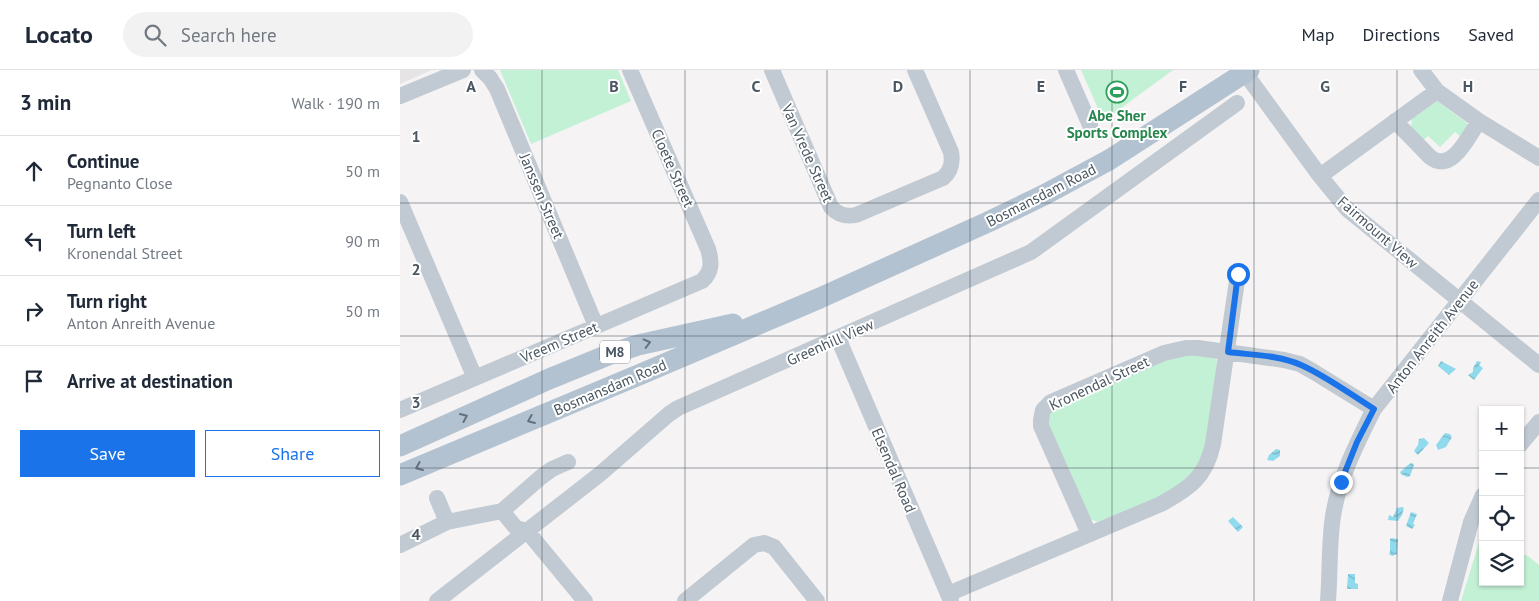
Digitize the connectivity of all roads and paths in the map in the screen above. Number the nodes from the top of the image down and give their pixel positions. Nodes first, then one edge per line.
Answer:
1 (463, 70) edge
2 (482, 70) edge
3 (630, 70) edge
4 (772, 70) edge
5 (916, 70) edge
6 (1066, 70) edge
7 (1421, 70) edge
8 (1247, 72) edge
9 (1437, 91) junction
10 (400, 96) edge
11 (1237, 103) dead end
12 (1395, 121) junction
13 (1479, 122) junction
14 (1090, 126) dead end
15 (1539, 158) edge
16 (1320, 176) junction
17 (1539, 200) edge
18 (400, 202) edge
19 (711, 267) joint
20 (1238, 274) dead end
21 (820, 298) junction
22 (1459, 301) junction
23 (596, 326) junction
24 (838, 338) junction
25 (1228, 352) junction
26 (1539, 365) edge
27 (475, 378) junction
28 (1374, 409) junction
29 (400, 410) edge
30 (1539, 422) edge
31 (1524, 440) edge
32 (400, 446) edge
33 (568, 462) dead end
34 (400, 475) edge
35 (1483, 496) edge
36 (437, 498) dead end
37 (502, 511) junction
38 (447, 522) junction
39 (527, 531) junction
40 (1089, 534) junction
41 (400, 545) edge
42 (950, 598) edge
43 (437, 601) edge
44 (585, 601) edge
45 (684, 601) edge
46 (817, 601) edge
47 (1328, 601) edge
48 (1450, 601) edge

1 - 10 street
2 - 23 street, Janssen Street
3 - 19 street, Cloete Street
4 - 5 street, Van Vrede Street
6 - 14 street
7 - 9 street
8 - 16 street, Fairmount View
8 - 21 main road, Bosmansdam Road / M8
9 - 12 street
9 - 13 street
11 - 24 street, Greenhill View
12 - 13 street
12 - 16 street
13 - 15 street
16 - 22 street, Fairmount View
17 - 22 street, Anton Anreith Avenue
18 - 27 street
19 - 23 street, Vreem Street
20 - 25 street
32 -> 21 main road, Bosmansdam Road / M8
21 -> 34 main road, Bosmansdam Road / M8
22 - 26 street, Fairmount View
22 - 28 street, Anton Anreith Avenue
23 - 27 street, Vreem Street
24 - 39 street, Greenhill View
24 - 42 street, Elsendal Road
25 - 28 street, Kronendal Street
25 - 40 street
25 - 40 street, Kronendal Street
27 - 29 street, Vreem Street
28 - 47 street, Anton Anreith Avenue
30 - 31 street
33 - 37 street
35 - 48 street
36 - 38 street
37 - 38 street
37 - 39 street
38 - 41 street
39 - 43 street, Greenhill View
39 - 44 street
40 - 42 street
45 - 46 street

